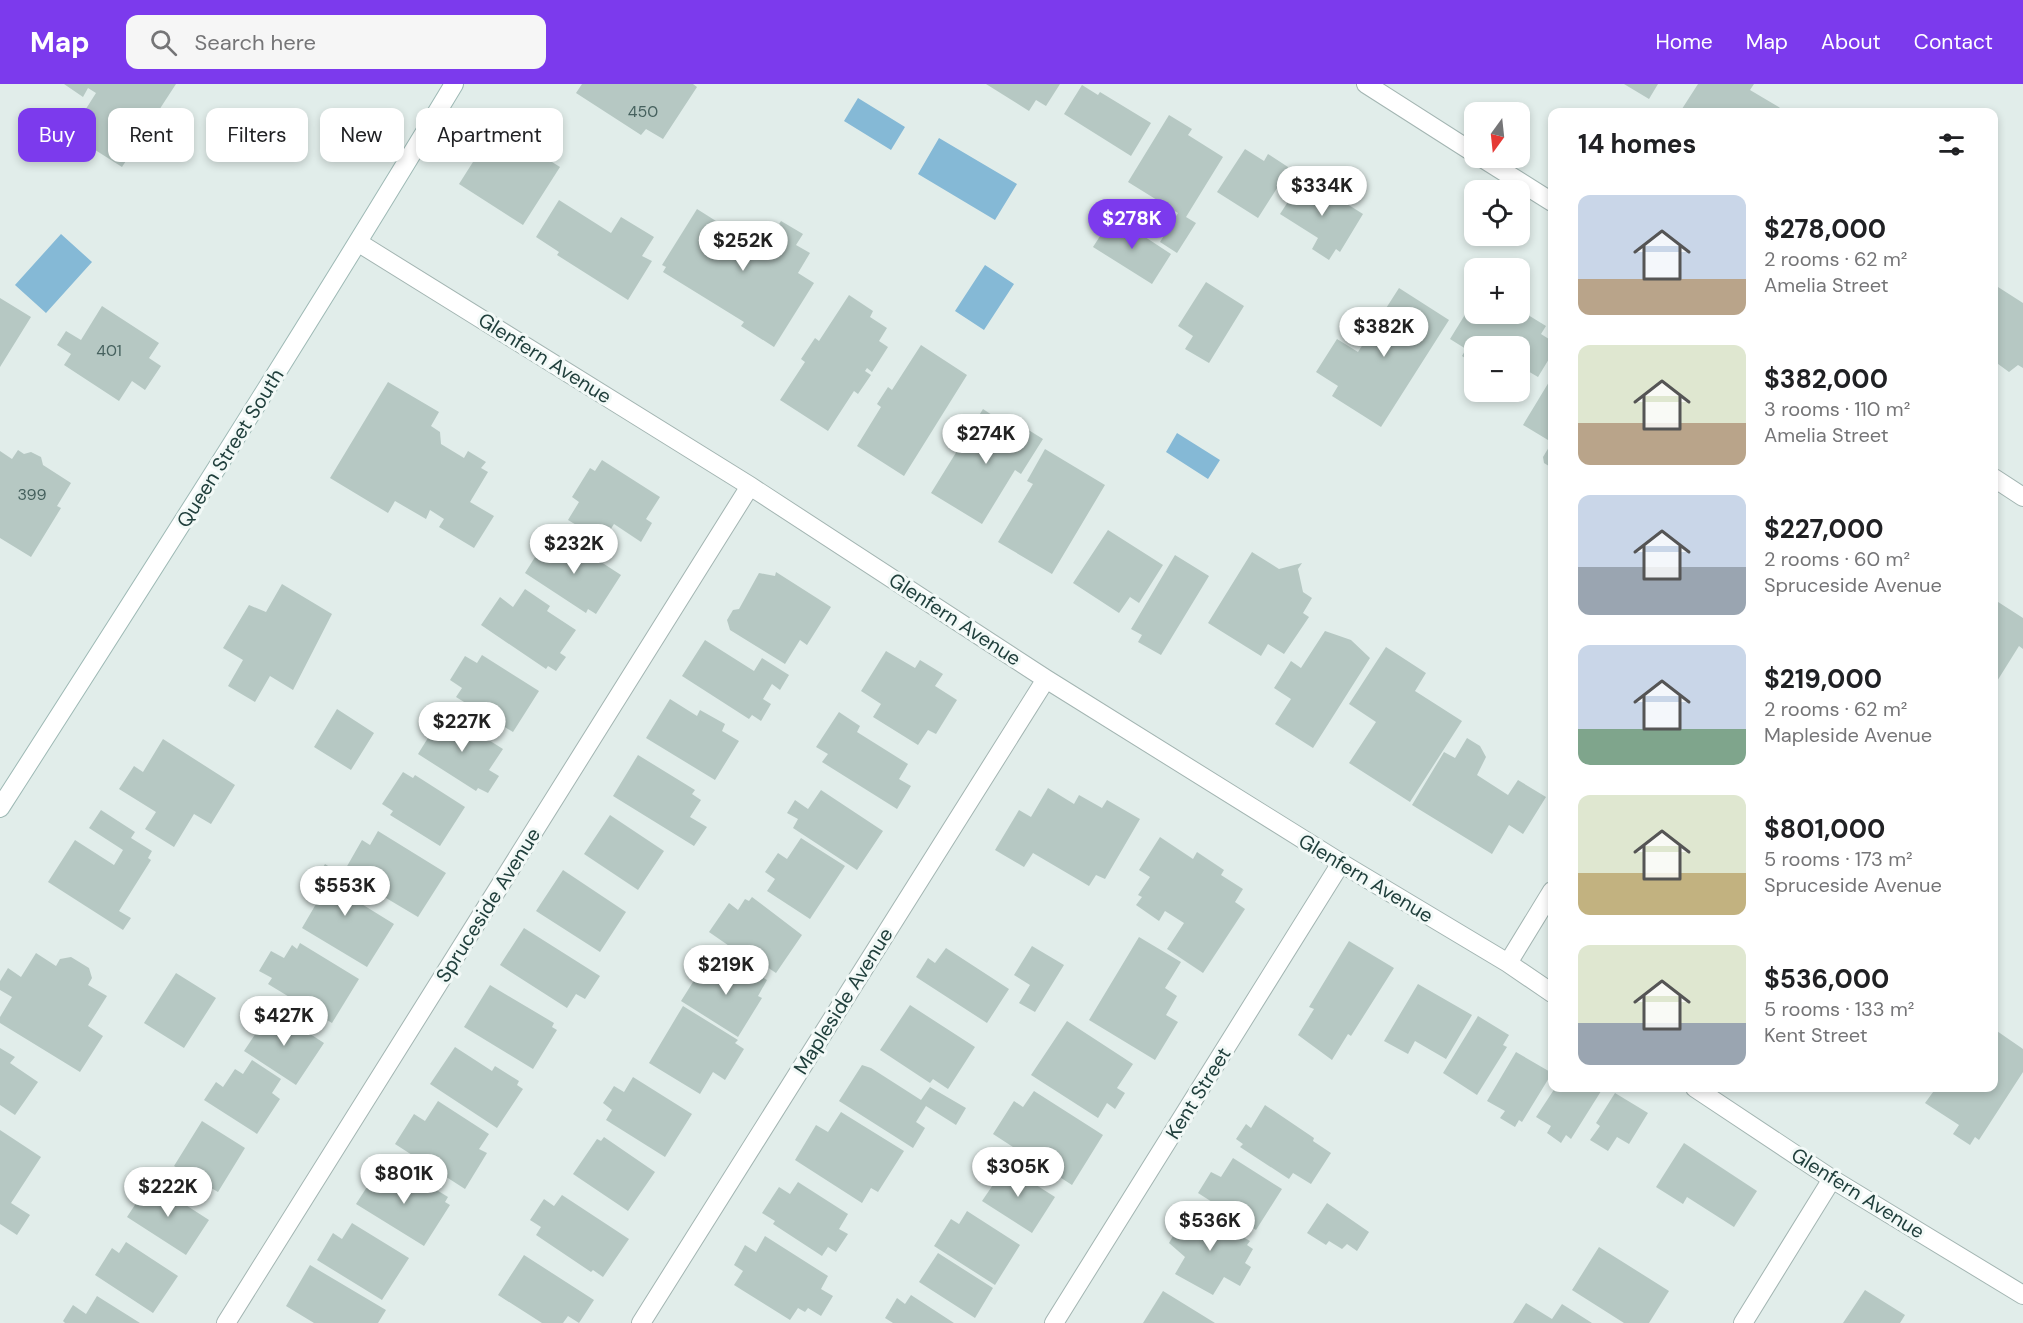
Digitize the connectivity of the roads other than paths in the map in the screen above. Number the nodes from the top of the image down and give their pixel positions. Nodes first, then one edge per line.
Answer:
1 (454, 84) edge
2 (1366, 84) edge
3 (1464, 147) edge
4 (1498, 168) edge
5 (1548, 199) edge
6 (359, 243) junction
7 (1998, 480) edge
8 (750, 486) junction
9 (2023, 496) edge
10 (1046, 679) junction
11 (0, 808) edge
12 (1341, 864) junction
13 (1548, 898) edge
14 (1508, 963) junction
15 (1548, 990) edge
16 (1701, 1092) edge
17 (1832, 1179) junction
18 (2023, 1294) edge
19 (225, 1323) edge
20 (641, 1323) edge
21 (1054, 1323) edge
22 (1743, 1323) edge

1 - 6 street, Queen Street South
2 - 3 street
4 - 5 street
6 - 8 street, Glenfern Avenue
6 - 11 street, Queen Street South
7 - 9 street
8 - 10 street, Glenfern Avenue
8 - 19 street, Spruceside Avenue
10 - 12 street, Glenfern Avenue
10 - 20 street, Mapleside Avenue
12 - 14 street, Glenfern Avenue
12 - 21 street, Kent Street
13 - 14 street
14 - 15 street, Glenfern Avenue
16 - 17 street, Glenfern Avenue
17 - 18 street, Glenfern Avenue
17 - 22 street

